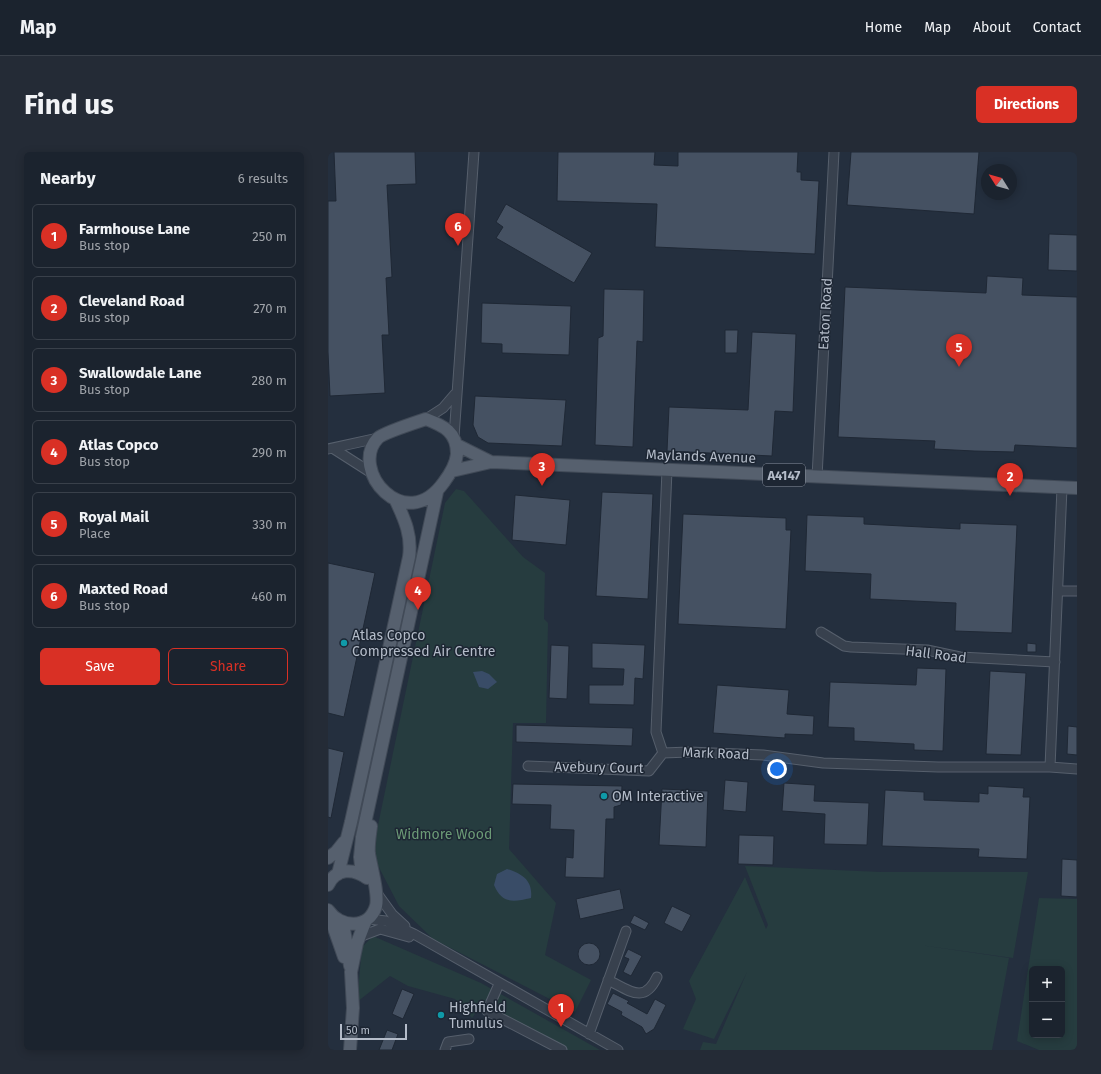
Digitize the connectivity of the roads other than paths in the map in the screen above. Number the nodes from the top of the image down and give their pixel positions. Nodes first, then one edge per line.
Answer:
1 (474, 152) edge
2 (834, 152) edge
3 (455, 394) junction
4 (426, 419) junction
5 (378, 438) junction
6 (455, 441) junction
7 (331, 449) edge
8 (491, 462) junction
9 (667, 470) junction
10 (452, 471) junction
11 (370, 472) junction
12 (817, 477) junction
13 (1062, 488) junction
14 (1077, 488) edge
15 (437, 492) junction
16 (396, 501) junction
17 (1059, 591) junction
18 (1077, 591) edge
19 (821, 632) dead end
20 (1055, 662) junction
21 (663, 752) junction
22 (379, 760) junction
23 (528, 766) dead end
24 (1050, 767) junction
25 (1077, 770) edge
26 (351, 822) junction
27 (329, 857) edge
28 (334, 874) edge
29 (362, 874) junction
30 (328, 885) edge
31 (374, 889) junction
32 (328, 910) edge
33 (366, 920) junction
34 (343, 923) junction
35 (626, 931) dead end
36 (414, 934) junction
37 (359, 937) junction
38 (440, 949) junction
39 (351, 972) junction
40 (657, 977) dead end
41 (608, 980) junction
42 (499, 984) junction
43 (589, 1034) junction
44 (469, 1039) dead end
45 (343, 1050) edge
46 (350, 1050) edge
47 (445, 1050) edge
48 (562, 1050) edge
49 (618, 1050) edge

1 - 3 street
2 - 12 street, Eaton Road
3 - 4 street
3 - 6 street
4 - 5 main road
4 - 6 main road
5 - 7 street
5 - 11 main road
6 - 8 main road, Maylands Avenue / A4147
6 - 10 main road
7 - 11 street
8 - 9 main road, Maylands Avenue / A4147
8 - 10 main road, Maylands Avenue / A4147
9 - 12 main road, Maylands Avenue / A4147
9 - 21 street, Mark Road
10 - 15 main road
11 - 16 main road
12 - 13 main road, Maylands Avenue / A4147
13 - 14 main road, Maylands Avenue / A4147
13 - 17 street
15 - 16 main road
15 - 22 main road
16 - 26 main road
17 - 18 street
17 - 20 street
19 - 20 street, Hall Road
20 - 24 street
21 - 23 street, Avebury Court
21 - 24 street, Mark Road
22 - 29 main road
22 - 31 main road
24 - 25 street, Mark Road
26 - 27 main road
26 - 28 main road
28 - 29 main road
28 - 30 main road
29 - 31 main road
31 - 33 main road
31 - 36 street
32 - 34 main road
32 - 39 main road
33 - 34 main road
33 - 36 street
33 - 37 main road
34 - 39 main road
35 - 41 street
36 - 38 street
37 - 38 street
37 - 39 main road
38 - 42 street
39 - 45 main road
39 - 46 main road
40 - 41 street
41 - 43 street
42 - 43 street
42 - 48 street
43 - 49 street
44 - 47 street

